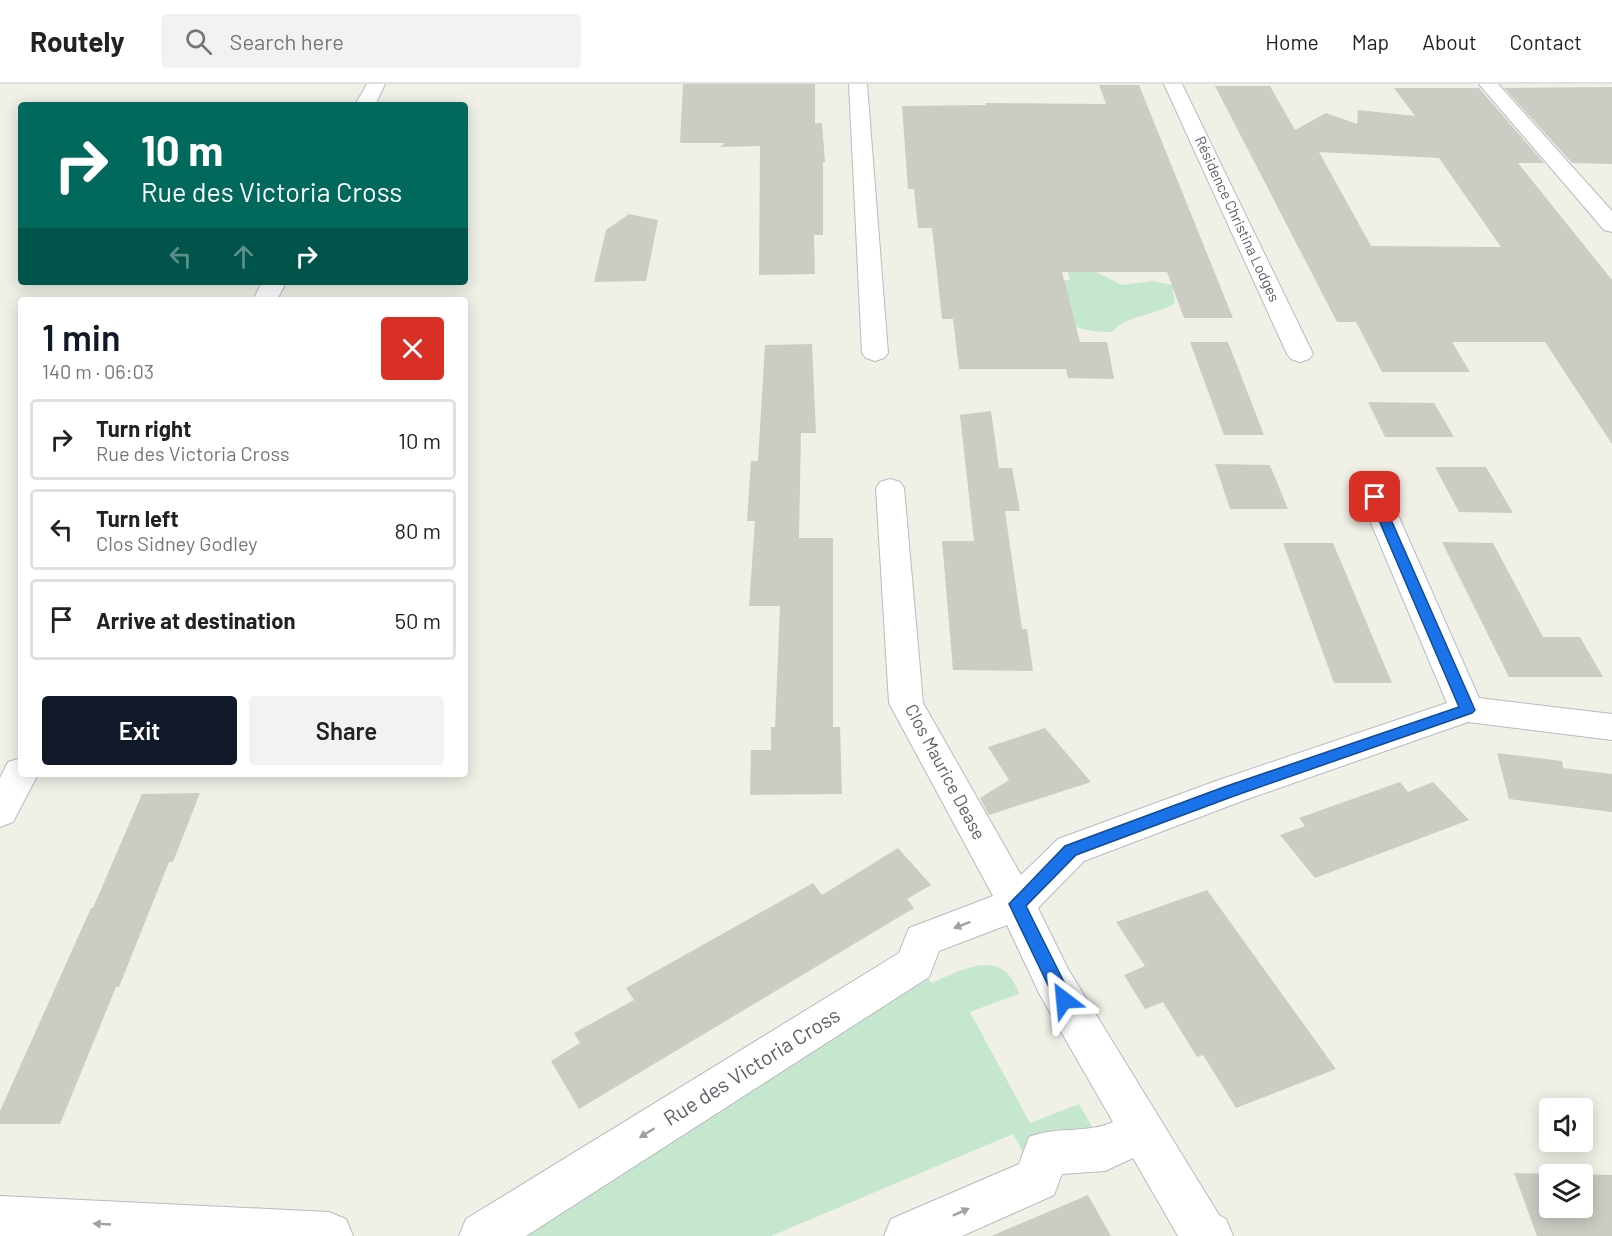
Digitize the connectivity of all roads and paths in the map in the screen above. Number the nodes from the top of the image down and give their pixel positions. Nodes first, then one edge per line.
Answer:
1 (376, 84) edge
2 (858, 84) edge
3 (1173, 84) edge
4 (1488, 84) edge
5 (367, 102) edge
6 (1612, 225) edge
7 (876, 353) dead end
8 (1300, 354) dead end
9 (890, 488) dead end
10 (1375, 497) dead end
11 (1467, 710) junction
12 (1612, 727) edge
13 (18, 777) edge
14 (0, 812) edge
15 (1017, 904) junction
16 (1141, 1131) junction
17 (0, 1219) edge
18 (329, 1236) edge
19 (483, 1236) edge
20 (908, 1236) edge
21 (1209, 1236) edge

1 - 5 street
2 - 7 street
3 - 8 street, Résidence Christina Lodges
4 - 6 street
9 - 15 street, Clos Maurice Dease
10 - 11 street
11 - 12 street, Rue des Victoria Cross
11 - 15 street, Rue des Victoria Cross
13 - 14 street
15 - 16 street
15 -> 19 street, Rue des Victoria Cross
20 -> 16 street
16 - 21 street
18 -> 17 street

